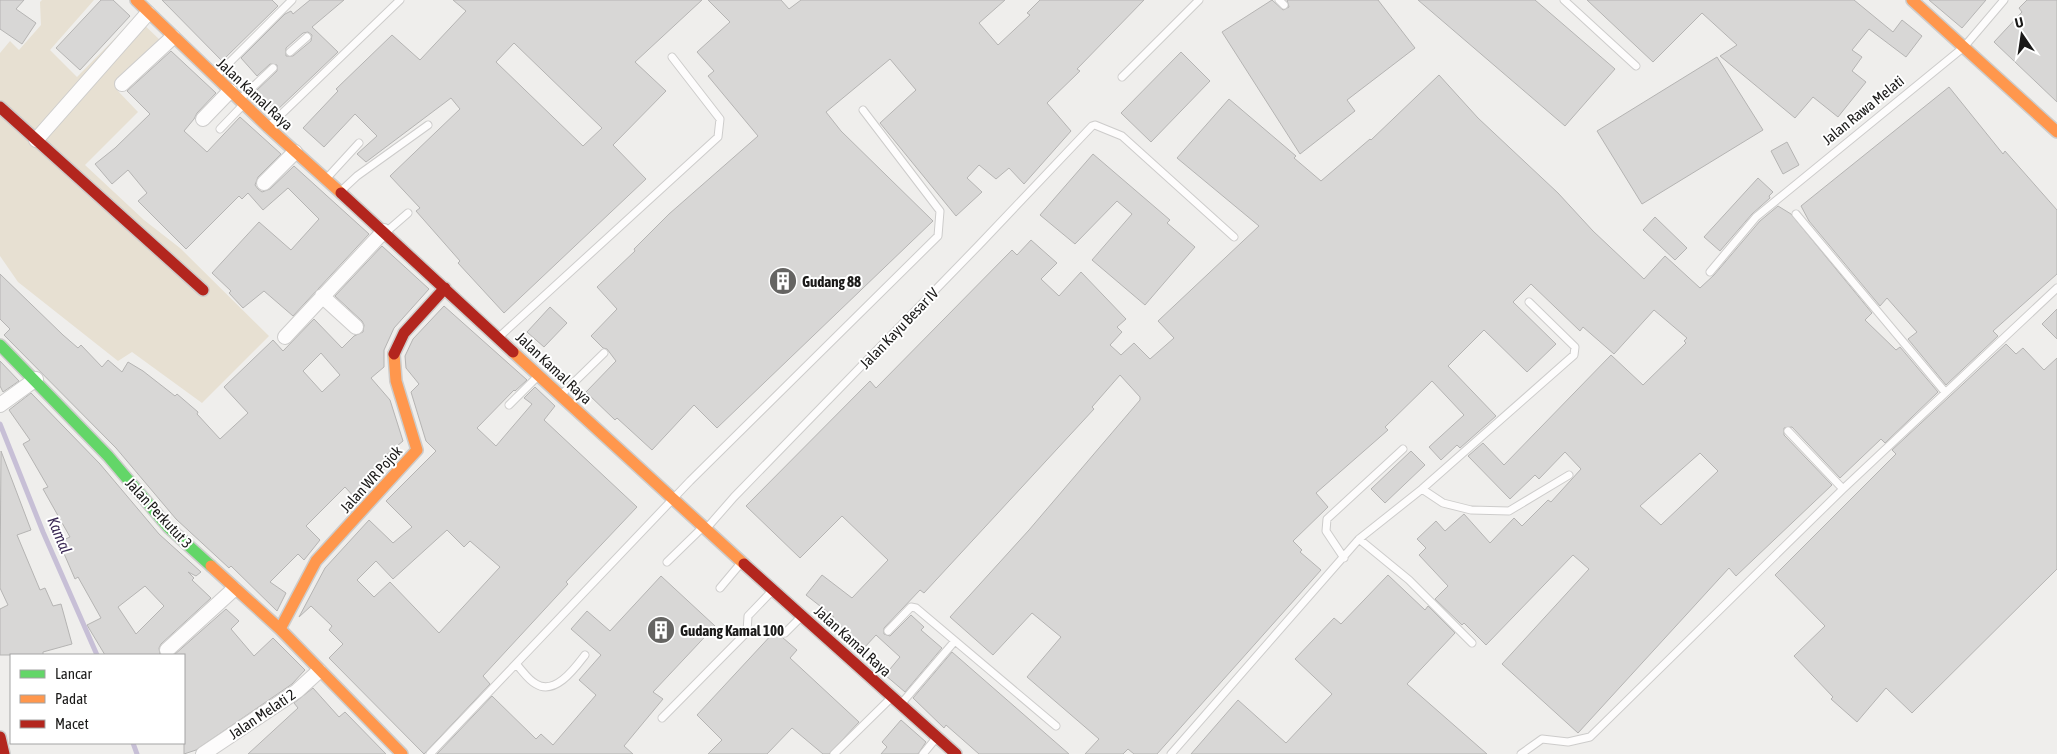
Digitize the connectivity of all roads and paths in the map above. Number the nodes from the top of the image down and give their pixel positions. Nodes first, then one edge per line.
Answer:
1 (136, 0) edge
2 (292, 0) edge
3 (400, 0) edge
4 (1199, 0) edge
5 (1564, 0) edge
6 (1912, 0) edge
7 (2004, 0) edge
8 (148, 13) junction
9 (307, 37) dead end
10 (173, 38) junction
11 (1964, 47) junction
12 (290, 52) dead end
13 (672, 57) dead end
14 (1636, 66) dead end
15 (273, 68) dead end
16 (1122, 77) dead end
17 (215, 78) junction
18 (122, 84) dead end
19 (238, 98) junction
20 (0, 107) edge
21 (863, 110) dead end
22 (203, 119) dead end
23 (428, 125) dead end
24 (268, 127) junction
25 (220, 128) dead end
26 (2057, 132) edge
27 (36, 140) junction
28 (359, 143) dead end
29 (295, 152) junction
30 (326, 179) junction
31 (264, 183) dead end
32 (340, 192) junction
33 (408, 213) dead end
34 (1796, 214) dead end
35 (385, 232) junction
36 (1234, 237) dead end
37 (1710, 272) dead end
38 (445, 288) junction
39 (2057, 288) edge
40 (203, 290) dead end
41 (322, 296) junction
42 (1529, 302) dead end
43 (356, 327) dead end
44 (285, 337) dead end
45 (498, 338) junction
46 (0, 345) edge
47 (604, 353) dead end
48 (539, 375) junction
49 (36, 379) junction
50 (1946, 392) junction
51 (561, 396) junction
52 (3, 403) edge
53 (509, 405) dead end
54 (1788, 431) dead end
55 (1403, 449) dead end
56 (1569, 475) dead end
57 (1843, 489) junction
58 (1422, 490) junction
59 (673, 500) junction
60 (705, 528) junction
61 (1359, 539) junction
62 (1344, 558) junction
63 (743, 561) junction
64 (667, 562) dead end
65 (720, 588) dead end
66 (234, 589) junction
67 (774, 589) junction
68 (802, 615) junction
69 (280, 629) junction
70 (888, 630) dead end
71 (785, 633) dead end
72 (954, 642) junction
73 (1472, 643) dead end
74 (167, 650) dead end
75 (585, 655) dead end
76 (516, 664) junction
77 (319, 671) junction
78 (897, 701) junction
79 (662, 718) dead end
80 (1056, 726) dead end
81 (0, 737) edge
82 (937, 737) junction
83 (4, 754) edge
84 (203, 754) edge
85 (402, 754) edge
86 (430, 754) edge
87 (834, 754) edge
88 (923, 754) edge
89 (956, 754) edge
90 (1171, 754) edge
91 (1521, 754) edge

1 - 8 street, Jalan Kamal Raya
2 - 17 lane
3 - 24 lane
4 - 16 lane
5 - 14 lane
6 - 11 street
7 - 11 lane, Jalan Rawa Melati
8 - 10 street, Jalan Kamal Raya
8 - 27 street
9 - 12 lane
10 - 17 street, Jalan Kamal Raya
10 - 18 street
11 - 26 street
11 - 37 lane, Jalan Rawa Melati
13 - 45 lane
15 - 19 lane
17 - 19 street, Jalan Kamal Raya
19 - 22 street
19 - 24 street, Jalan Kamal Raya
19 - 25 lane
20 - 27 street
21 - 59 lane
23 - 32 lane
24 - 29 street, Jalan Kamal Raya
27 - 40 street
28 - 30 lane
29 - 30 street, Jalan Kamal Raya
29 - 31 street
30 - 32 street, Jalan Kamal Raya
32 - 35 street, Jalan Kamal Raya
33 - 35 lane
34 - 50 lane
35 - 38 street, Jalan Kamal Raya
35 - 41 street
36 - 60 lane, Jalan Kayu Besar IV
38 - 45 street, Jalan Kamal Raya
38 - 69 street, Jalan WR Pojok
39 - 50 lane
41 - 43 street
41 - 44 street
42 - 58 lane
45 - 48 street, Jalan Kamal Raya
46 - 49 street, Jalan Perkutut 3
47 - 51 lane
48 - 51 street, Jalan Kamal Raya
48 - 53 lane
49 - 52 street
49 - 66 street, Jalan Perkutut 3
50 - 57 lane
51 - 59 street, Jalan Kamal Raya
54 - 57 lane
55 - 62 lane
56 - 58 lane
57 - 91 lane
58 - 61 lane
59 - 60 street, Jalan Kamal Raya
59 - 76 lane
60 - 63 street, Jalan Kamal Raya
60 - 64 lane, Jalan Kayu Besar IV
61 - 62 lane
61 - 73 lane
62 - 90 lane
63 - 65 lane
63 - 67 street, Jalan Kamal Raya
66 - 69 street, Jalan Perkutut 3
66 - 74 street
67 - 68 street, Jalan Kamal Raya
67 - 79 lane
68 - 71 lane
68 - 78 street, Jalan Kamal Raya
69 - 77 street, Jalan Perkutut 3
70 - 72 lane
72 - 78 lane
72 - 80 lane
75 - 76 lane
76 - 86 lane
77 - 84 street, Jalan Melati 2
77 - 85 street, Jalan Perkutut 3
78 - 82 street, Jalan Kamal Raya
78 - 87 lane
81 - 83 street
82 - 88 lane
82 - 89 street, Jalan Kamal Raya

